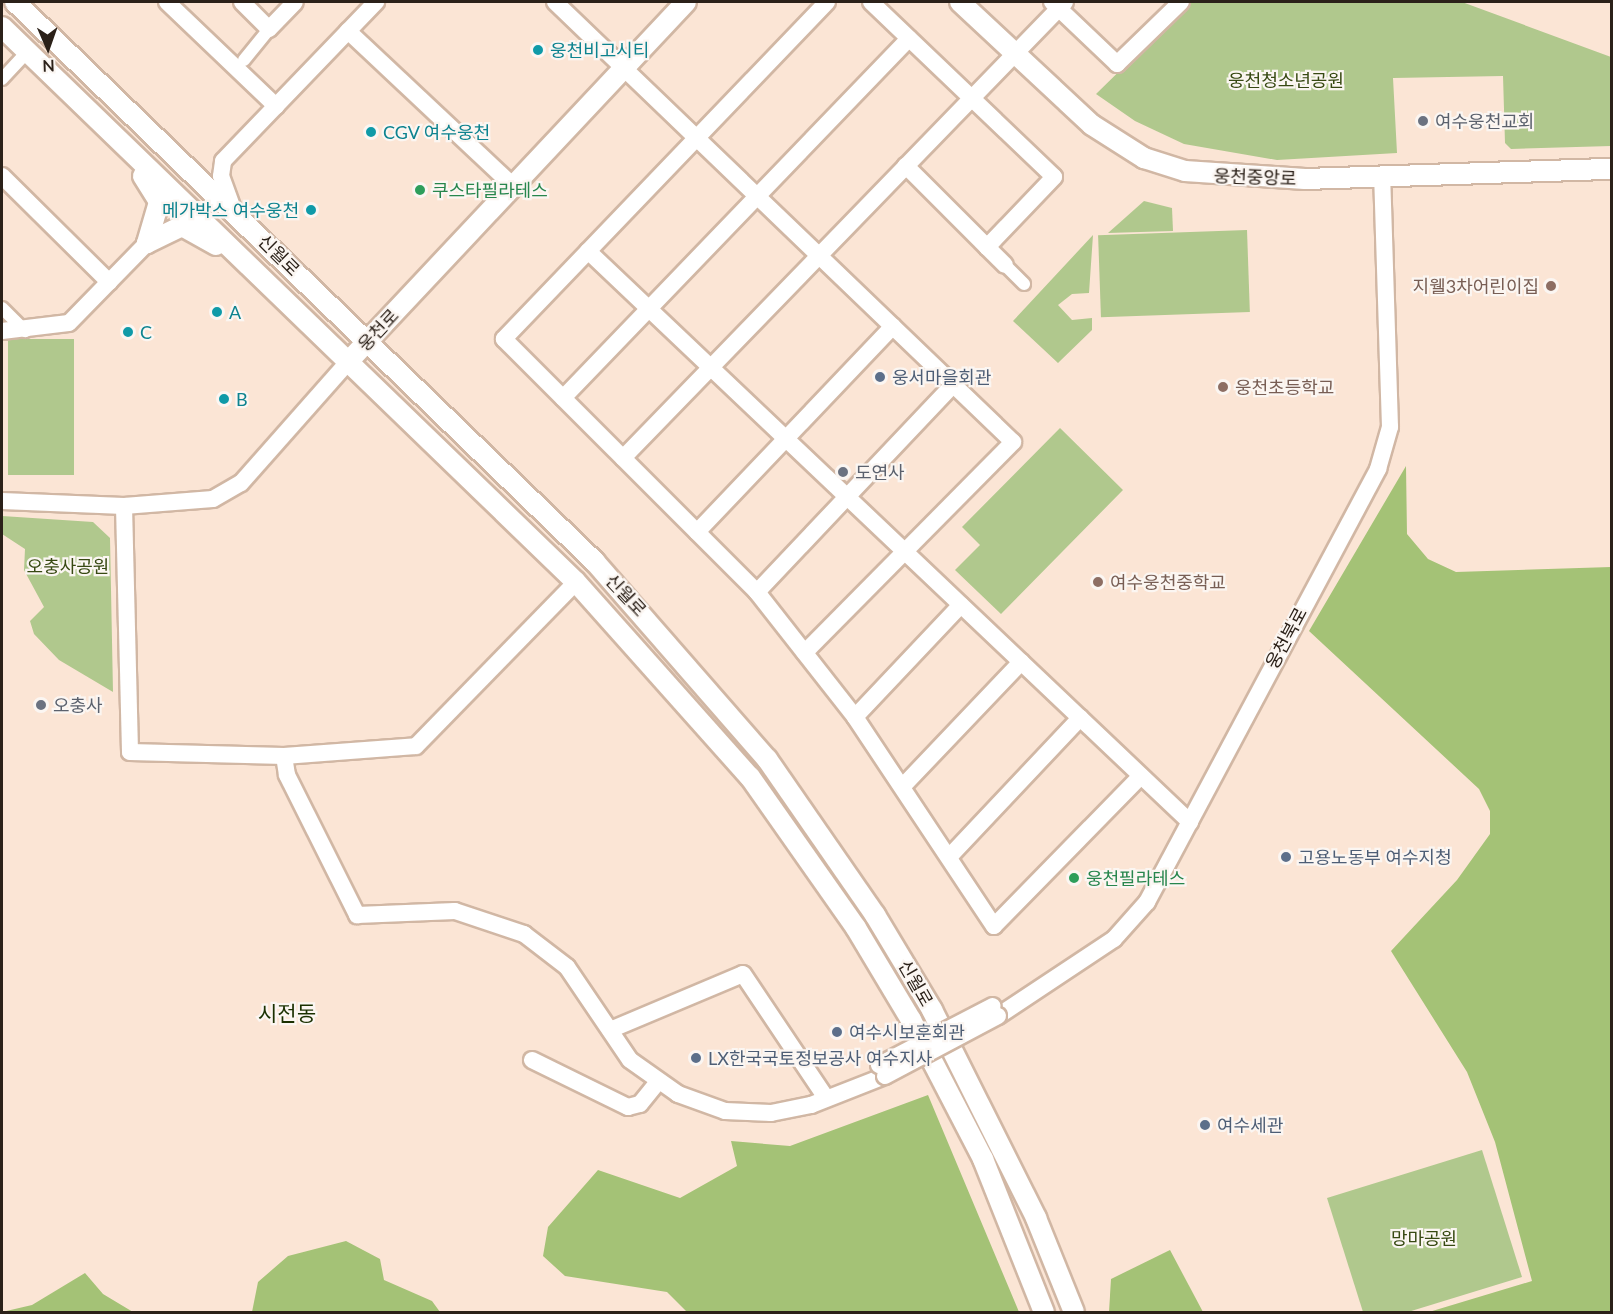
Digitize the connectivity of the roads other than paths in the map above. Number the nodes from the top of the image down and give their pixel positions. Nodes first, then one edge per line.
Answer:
1 (15, 2) edge
2 (167, 2) edge
3 (242, 2) edge
4 (295, 2) edge
5 (376, 2) edge
6 (555, 2) edge
7 (686, 2) edge
8 (827, 2) edge
9 (871, 2) edge
10 (960, 2) edge
11 (1181, 2) edge
12 (1058, 4) edge
13 (2, 27) edge
14 (269, 28) junction
15 (348, 31) junction
16 (909, 38) junction
17 (27, 52) junction
18 (1015, 54) junction
19 (244, 60) dead end
20 (625, 67) junction
21 (2, 79) edge
22 (972, 98) junction
23 (276, 106) junction
24 (698, 137) junction
25 (126, 148) junction
26 (906, 166) junction
27 (1611, 169) edge
28 (2, 176) edge
29 (1382, 177) junction
30 (513, 186) junction
31 (758, 195) junction
32 (233, 209) junction
33 (147, 243) junction
34 (987, 247) junction
35 (588, 251) junction
36 (820, 255) junction
37 (248, 264) junction
38 (1005, 264) joint
39 (109, 282) junction
40 (1024, 284) dead end
41 (2, 308) edge
42 (649, 309) junction
43 (893, 326) junction
44 (2, 331) edge
45 (25, 331) junction
46 (367, 342) junction
47 (347, 363) junction
48 (710, 367) junction
49 (953, 385) junction
50 (563, 398) junction
51 (786, 439) junction
52 (623, 458) junction
53 (847, 497) junction
54 (2, 501) edge
55 (124, 506) junction
56 (697, 532) junction
57 (904, 552) junction
58 (576, 582) junction
59 (757, 592) junction
60 (961, 605) junction
61 (805, 652) junction
62 (1021, 662) junction
63 (855, 717) junction
64 (1080, 718) junction
65 (284, 756) junction
66 (1141, 776) junction
67 (903, 785) junction
68 (1190, 822) junction
69 (950, 856) junction
70 (610, 1030) junction
71 (531, 1060) dead end
72 (658, 1083) junction
73 (826, 1098) junction
74 (1044, 1312) edge
75 (1074, 1312) edge

1 - 32 street, 신월로
2 - 23 street
3 - 14 street
4 - 14 street
5 - 15 street
6 - 20 street
7 - 20 street, 웅천로
8 - 24 street
9 - 16 street
10 - 18 street, 웅천중앙로
11 - 12 street
12 - 18 street
13 - 17 street, 신월로
14 - 19 street
15 - 23 street
15 - 30 street
16 - 22 street
16 - 31 street
17 - 21 street
17 - 25 street, 신월로
18 - 22 street
18 - 29 street, 웅천중앙로
20 - 24 street
20 - 30 street, 웅천로
22 - 26 street
22 - 34 street
23 - 32 street
24 - 31 street
24 - 35 street
25 - 33 street
25 - 37 street, 신월로
26 - 34 street
26 - 36 street
27 - 29 street, 웅천중앙로
28 - 39 street
29 - 68 street, 웅천북로
30 - 46 street, 웅천로
31 - 36 street
31 - 42 street
32 - 46 street, 신월로
33 - 37 street
33 - 39 street
34 - 38 street
35 - 42 street
35 - 50 street
36 - 43 street
36 - 48 street
37 - 47 street, 신월로
38 - 40 street
39 - 45 street
41 - 45 street
42 - 48 street
42 - 50 street
43 - 49 street
43 - 51 street
44 - 45 street
46 - 47 street, 웅천로
46 - 75 street, 신월로
47 - 55 street, 웅천로
47 - 58 street, 신월로
48 - 51 street
48 - 52 street
49 - 53 street
49 - 57 street
50 - 52 street
51 - 53 street
51 - 56 street
52 - 56 street
53 - 57 street
53 - 59 street
54 - 55 street, 웅천로
55 - 65 street
56 - 59 street
57 - 60 street
57 - 61 street
58 - 65 street
58 - 74 street, 신월로
59 - 61 street
60 - 62 street
60 - 63 street
61 - 63 street
62 - 64 street
62 - 67 street
63 - 67 street
64 - 66 street
64 - 69 street
65 - 70 street, 웅천북로
66 - 68 street
66 - 69 street
67 - 69 street
68 - 73 street, 웅천북로, bridge
70 - 72 street, 웅천북로
70 - 73 street
71 - 72 street
72 - 73 street, 웅천북로

